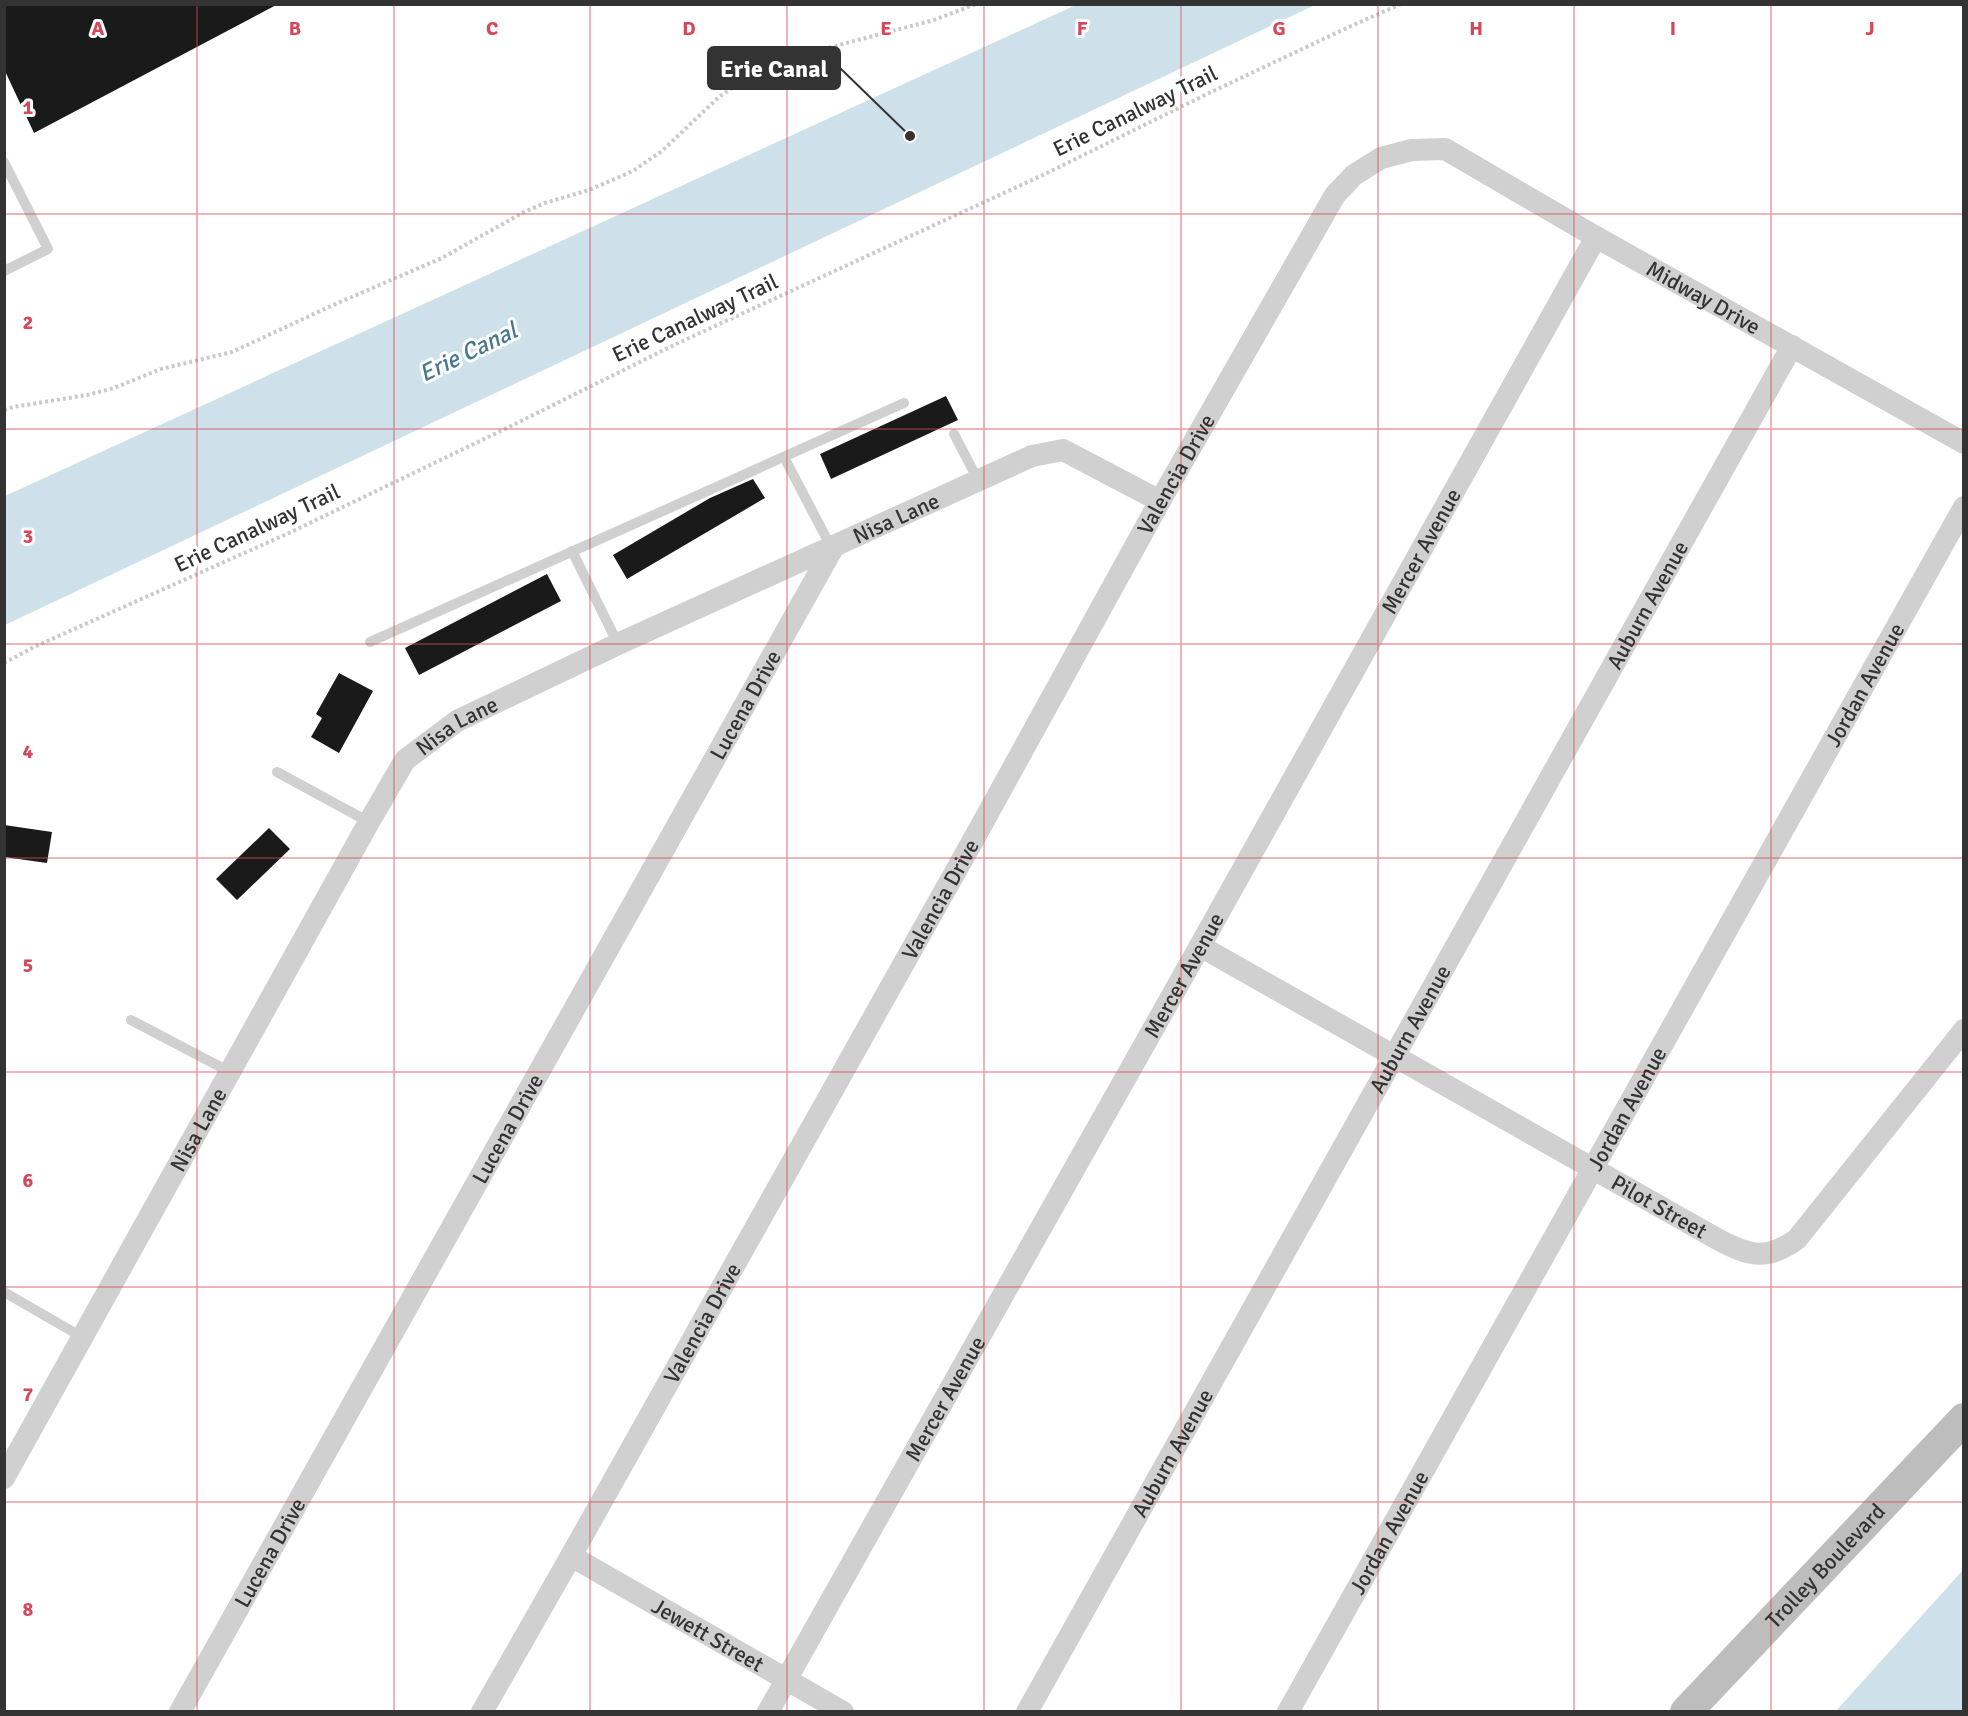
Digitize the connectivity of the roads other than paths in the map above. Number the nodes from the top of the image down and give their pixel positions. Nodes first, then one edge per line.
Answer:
1 (1445, 149) joint
2 (4, 162) edge
3 (1596, 237) junction
4 (4, 271) edge
5 (1792, 346) junction
6 (904, 403) dead end
7 (954, 434) dead end
8 (1964, 443) edge
9 (784, 457) junction
10 (978, 480) junction
11 (1160, 501) junction
12 (1964, 507) edge
13 (832, 546) junction
14 (572, 551) junction
15 (370, 642) dead end
16 (618, 644) junction
17 (277, 771) dead end
18 (369, 822) junction
19 (1200, 946) junction
20 (131, 1020) dead end
21 (1964, 1030) edge
22 (1393, 1055) junction
23 (230, 1072) junction
24 (1592, 1167) junction
25 (4, 1292) edge
26 (82, 1337) junction
27 (1964, 1419) edge
28 (4, 1478) edge
29 (571, 1556) junction
30 (787, 1680) junction
31 (180, 1712) edge
32 (482, 1712) edge
33 (768, 1712) edge
34 (843, 1712) edge
35 (1027, 1712) edge
36 (1288, 1712) edge
37 (1686, 1712) edge

1 - 3 street, Midway Drive
1 - 11 street, Valencia Drive
2 - 4 lane
3 - 5 street, Midway Drive
3 - 19 street, Mercer Avenue
5 - 8 street, Midway Drive
5 - 22 street, Auburn Avenue
6 - 9 lane
7 - 10 lane
9 - 13 lane
9 - 14 lane
10 - 11 street, Nisa Lane
10 - 13 street, Nisa Lane
11 - 29 street, Valencia Drive
12 - 24 street, Jordan Avenue
13 - 16 street, Nisa Lane
13 - 31 street, Lucena Drive
14 - 15 lane
14 - 16 lane
16 - 18 street, Nisa Lane
17 - 18 lane
18 - 23 street, Nisa Lane
19 - 22 street, Pilot Street
19 - 30 street, Mercer Avenue
20 - 23 lane
21 - 24 street, Pilot Street
22 - 24 street, Pilot Street
22 - 35 street, Auburn Avenue
23 - 26 street, Nisa Lane
24 - 36 street, Jordan Avenue
25 - 26 lane
26 - 28 street, Nisa Lane
27 - 37 street, Trolley Boulevard
29 - 30 street, Jewett Street
29 - 32 street, Valencia Drive
30 - 33 street, Mercer Avenue
30 - 34 street, Jewett Street

